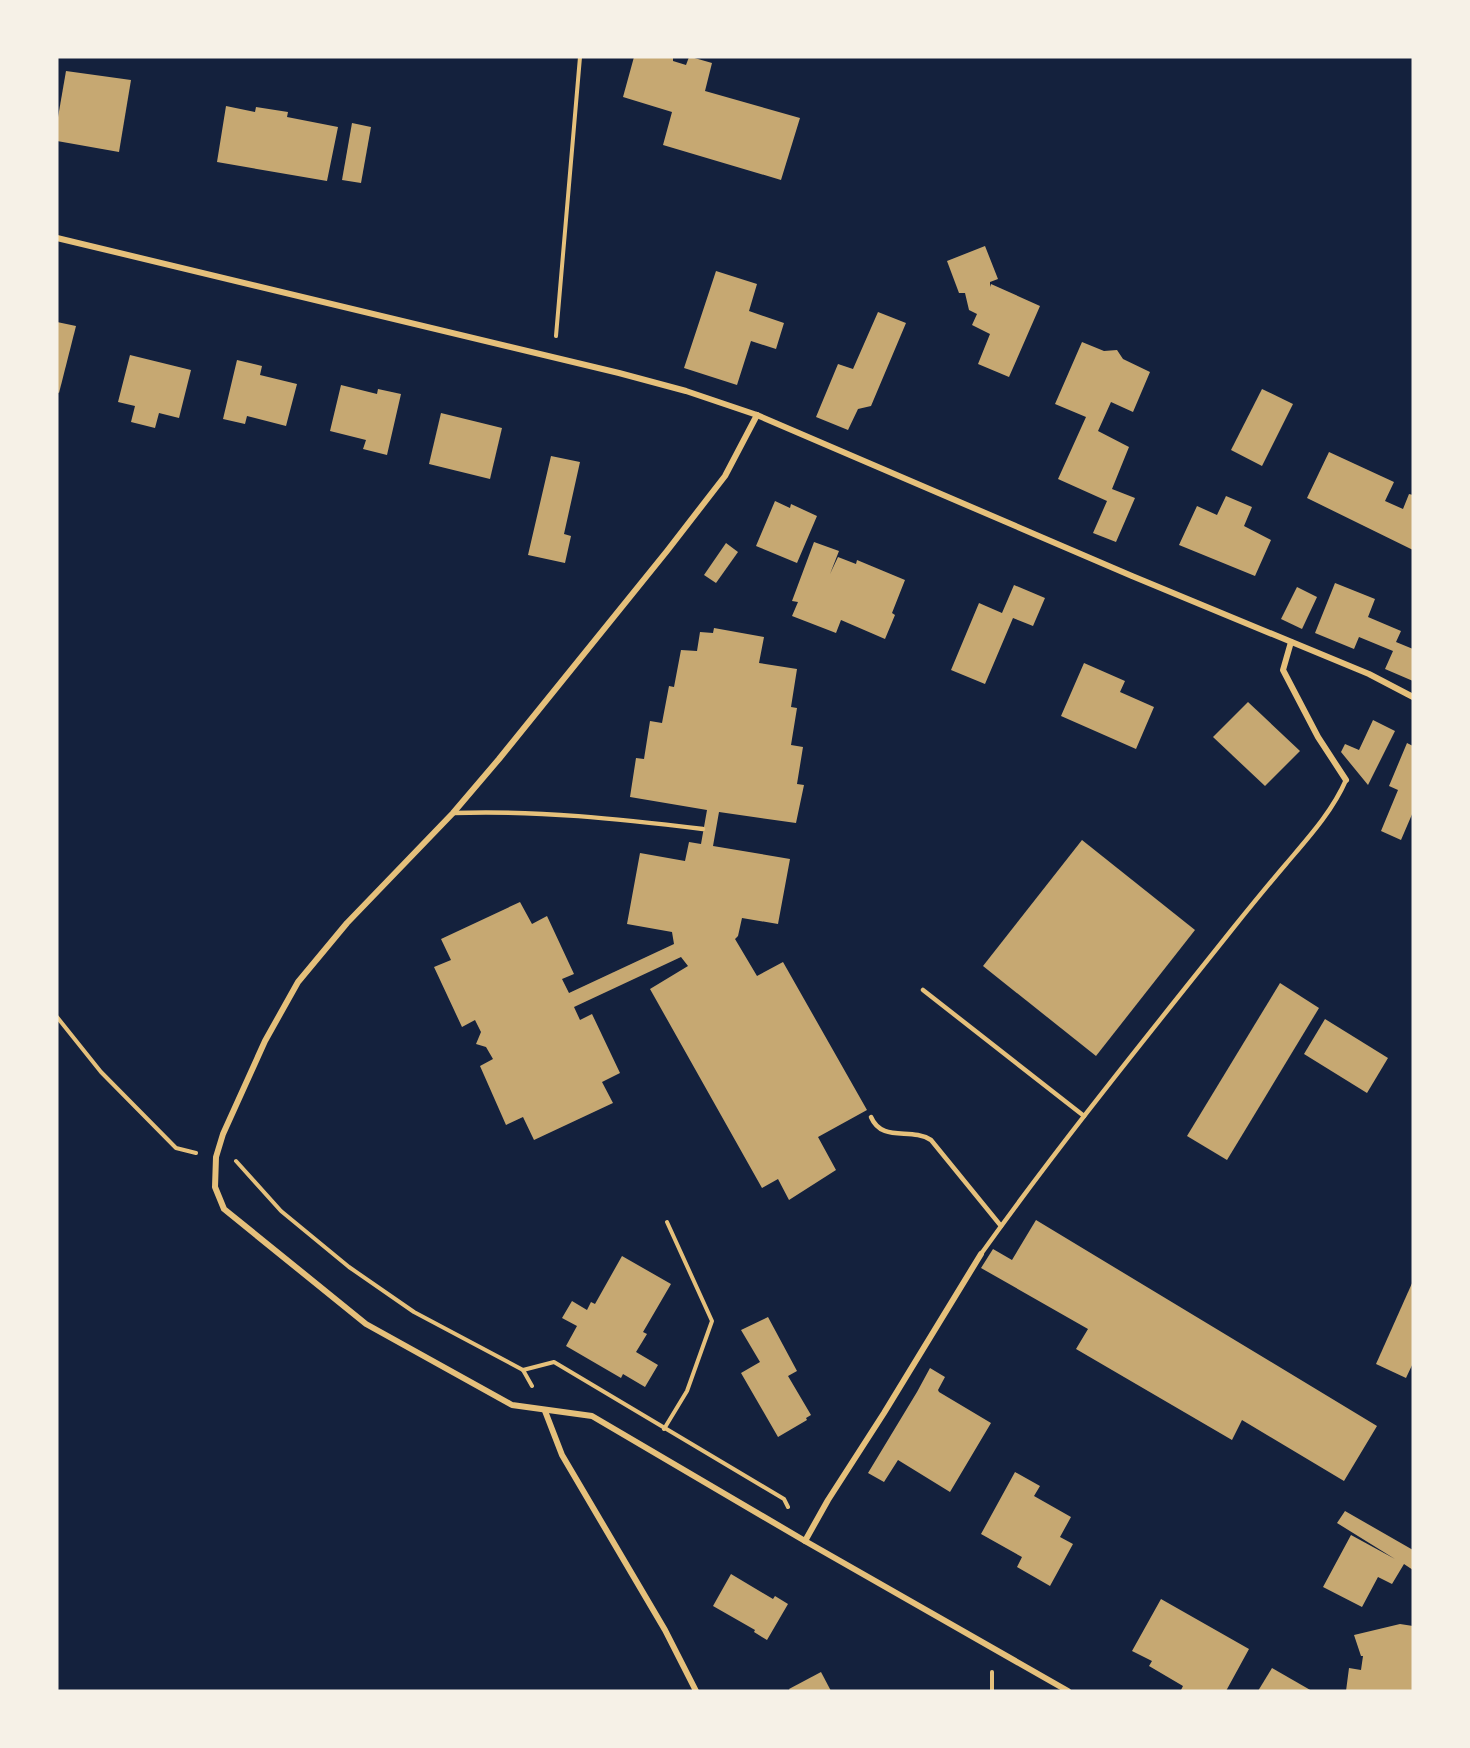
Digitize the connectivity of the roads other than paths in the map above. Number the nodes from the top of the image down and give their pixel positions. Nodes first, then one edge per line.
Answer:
1 (57, 238) edge
2 (757, 415) junction
3 (1291, 642) junction
4 (1413, 697) edge
5 (1346, 780) joint
6 (453, 813) junction
7 (704, 829) dead end
8 (923, 990) dead end
9 (1084, 1116) junction
10 (871, 1117) dead end
11 (1001, 1226) junction
12 (981, 1254) joint
13 (545, 1410) junction
14 (805, 1541) junction
15 (696, 1691) edge
16 (1068, 1691) edge

1 - 2 street
2 - 3 street
2 - 6 street
3 - 4 street
3 - 5 street
5 - 9 lane
6 - 7 lane
6 - 13 street
8 - 9 lane
9 - 11 lane
10 - 11 lane
11 - 12 lane
12 - 14 street
13 - 14 street
13 - 15 street
14 - 16 street

